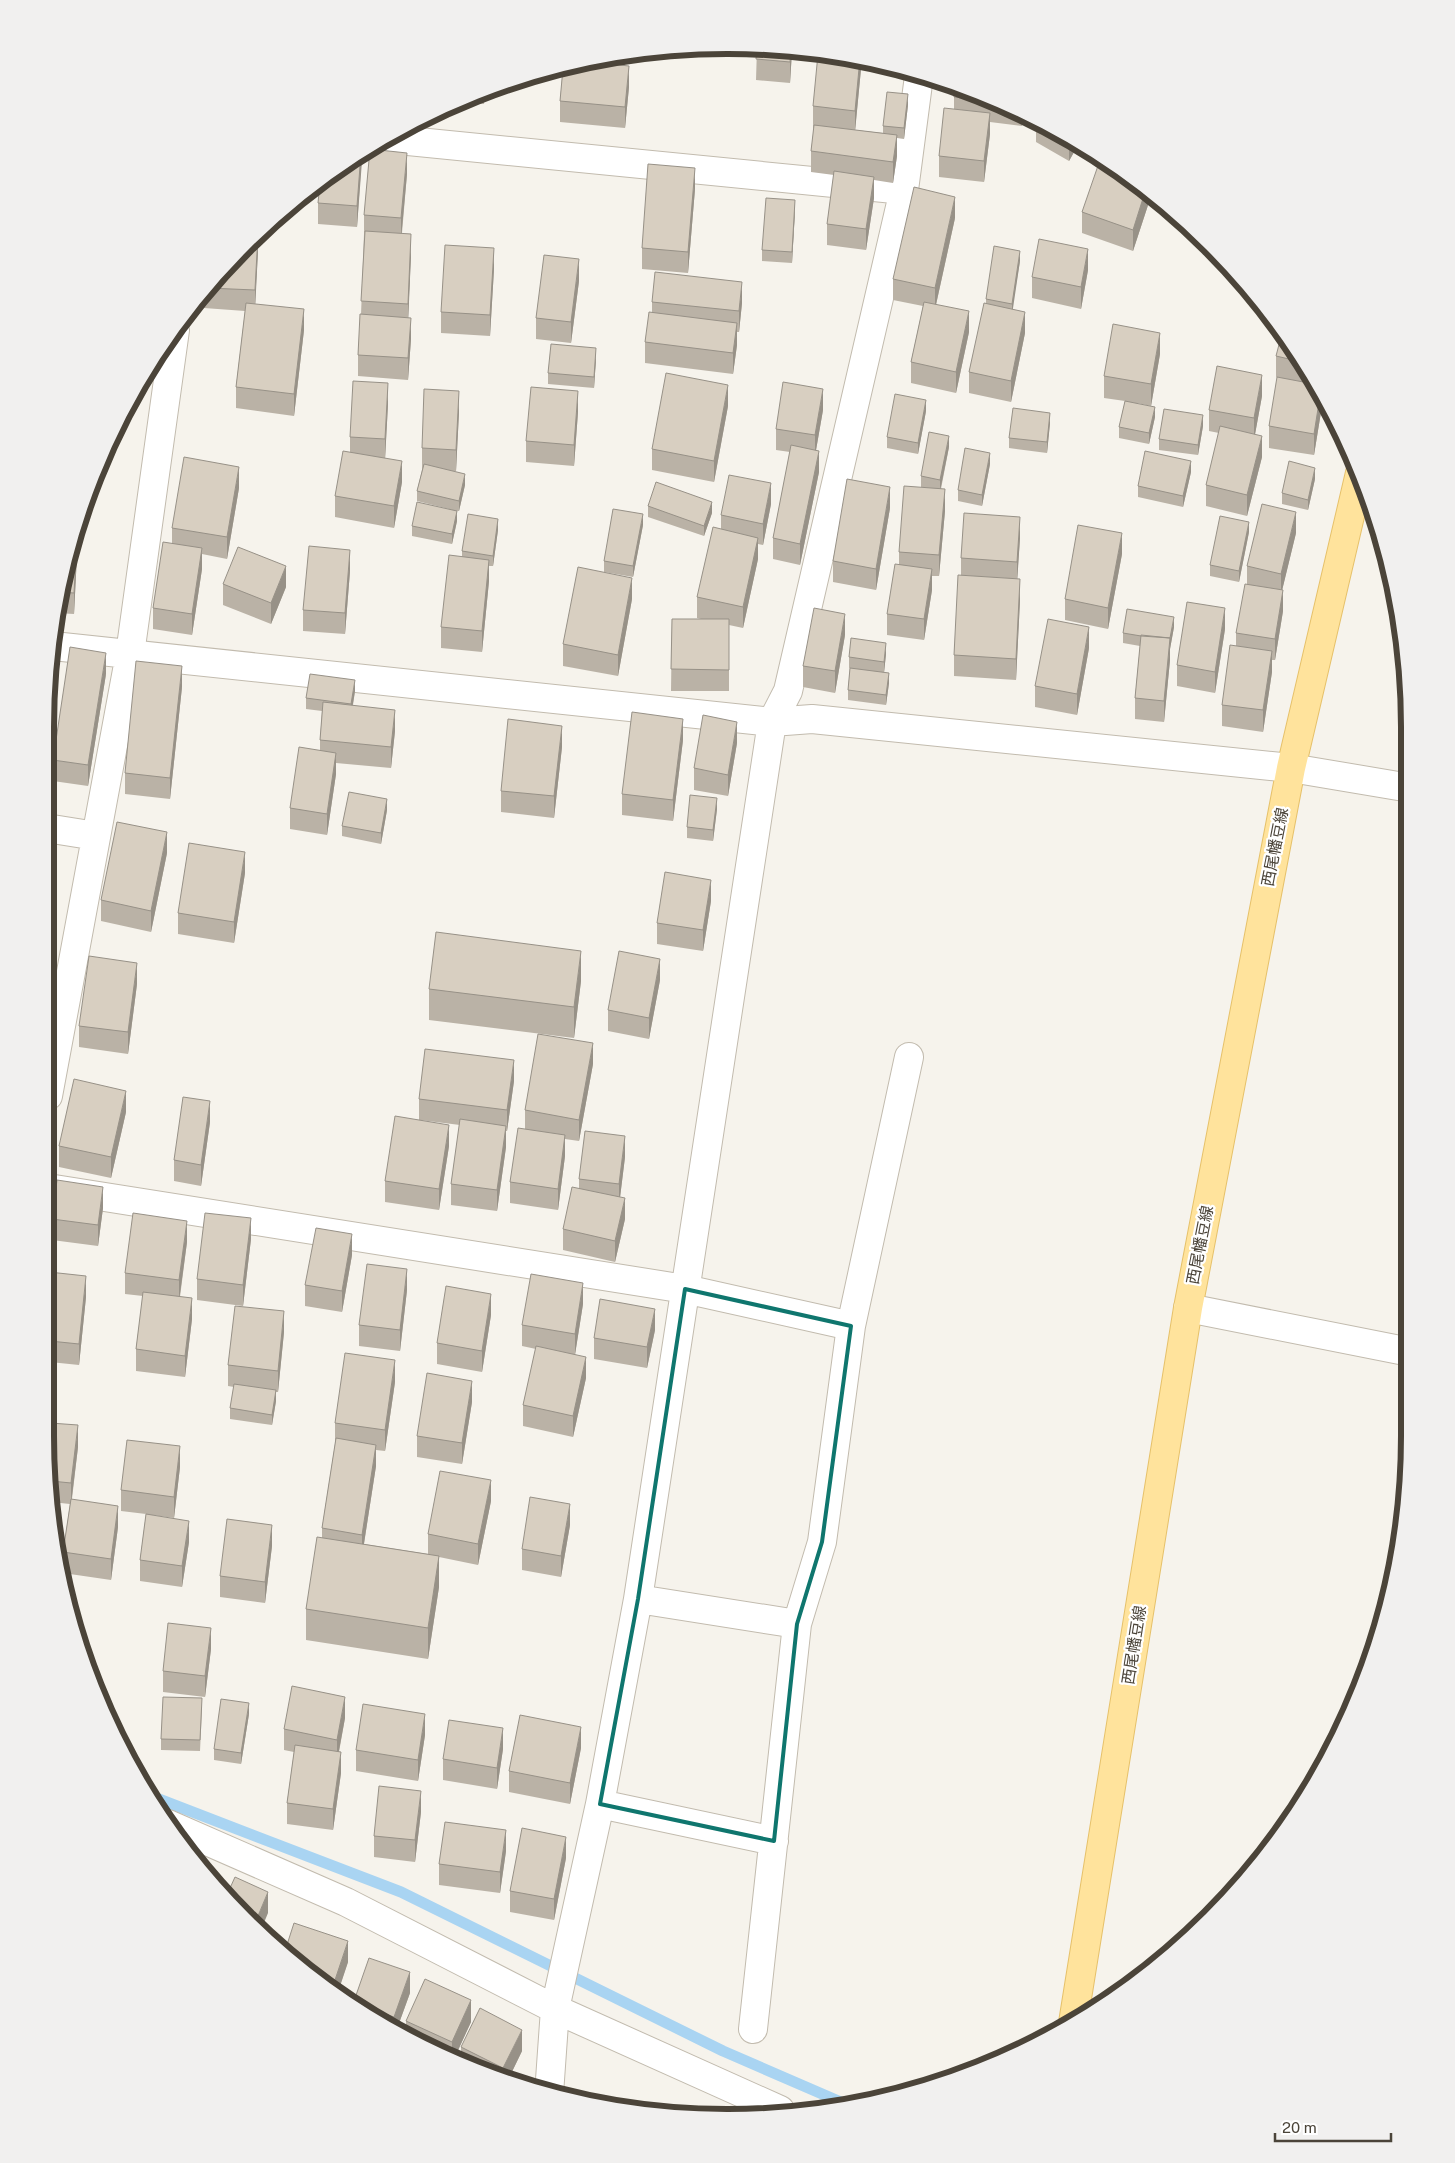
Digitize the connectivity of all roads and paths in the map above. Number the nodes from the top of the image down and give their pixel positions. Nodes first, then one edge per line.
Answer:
1 (917, 82) edge
2 (398, 140) edge
3 (904, 190) junction
4 (173, 345) edge
5 (1356, 488) edge
6 (59, 647) edge
7 (130, 654) junction
8 (772, 722) junction
9 (1290, 768) junction
10 (1401, 786) edge
11 (54, 829) edge
12 (96, 836) junction
13 (909, 1057) dead end
14 (54, 1064) edge
15 (54, 1189) edge
16 (684, 1289) junction
17 (1188, 1308) junction
18 (851, 1326) junction
19 (1401, 1350) edge
20 (638, 1599) junction
21 (797, 1624) junction
22 (600, 1804) junction
23 (181, 1830) edge
24 (774, 1841) junction
25 (557, 1997) junction
26 (1075, 2013) edge
27 (753, 2029) dead end
28 (550, 2085) edge
29 (775, 2108) edge

1 - 3 street
2 - 3 street
3 - 8 street
4 - 7 street
5 - 9 main road, 西尾幡豆線
6 - 7 street
7 - 8 street
7 - 12 street
8 - 9 street
8 - 16 street
9 - 10 street
9 - 17 main road, 西尾幡豆線
11 - 12 street
12 - 14 street
13 - 18 street
15 - 16 street
16 - 18 street
16 - 20 street
17 - 19 street
17 - 26 main road, 西尾幡豆線
18 - 21 street
20 - 21 street
20 - 22 street
21 - 24 street
22 - 24 street
22 - 25 street
23 - 25 street
24 - 27 street
25 - 28 street
25 - 29 street

